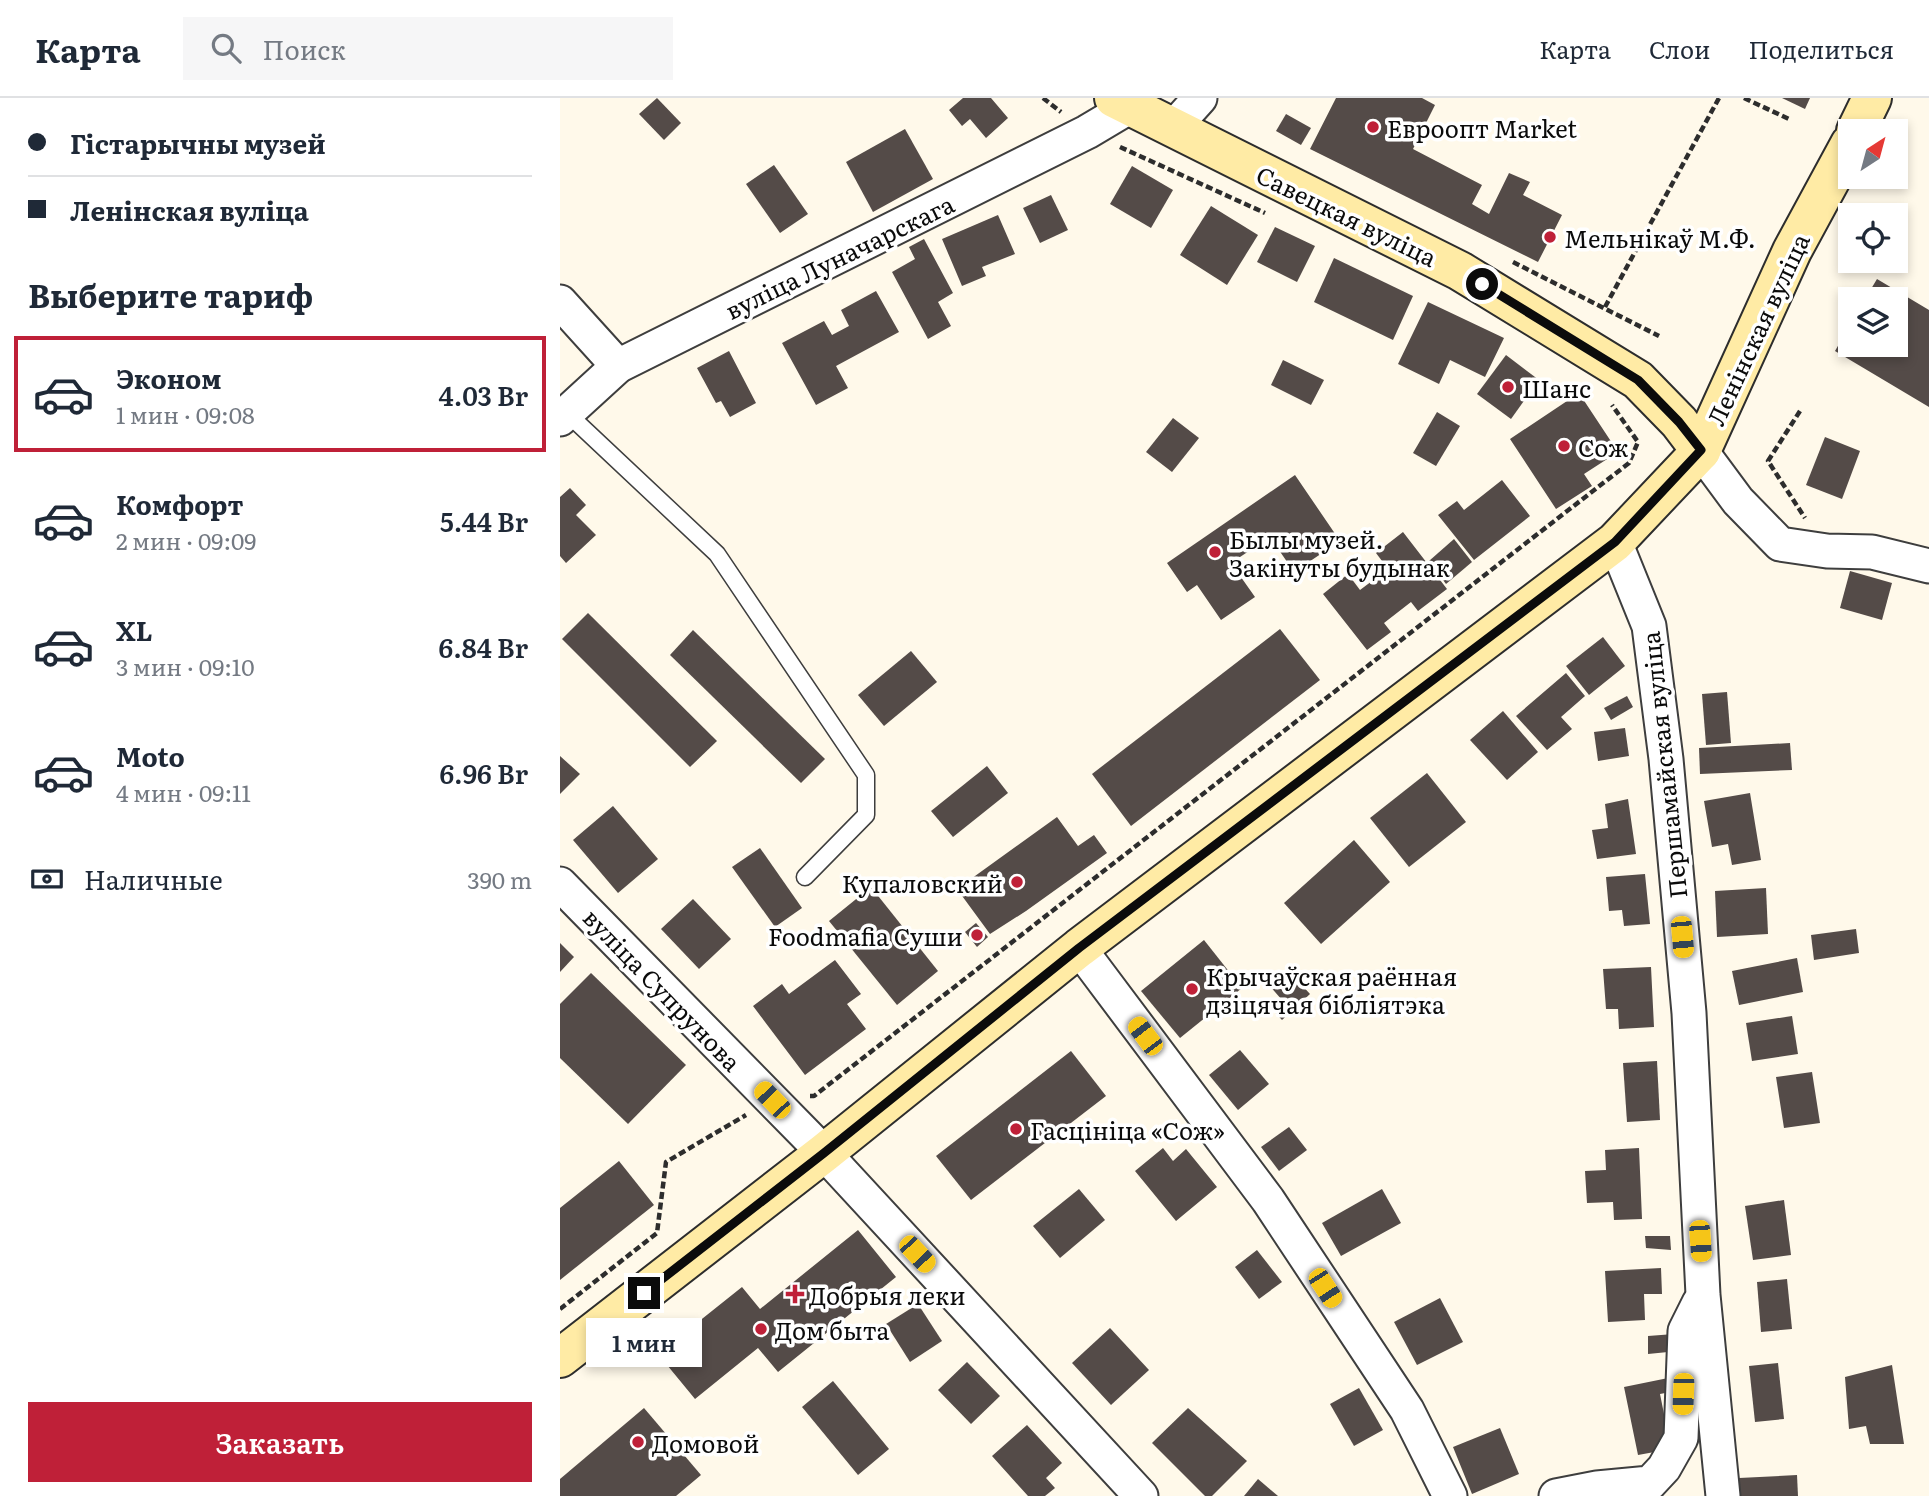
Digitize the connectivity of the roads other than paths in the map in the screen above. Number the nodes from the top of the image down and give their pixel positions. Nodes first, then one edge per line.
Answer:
1 (1200, 98) edge
2 (1872, 98) edge
3 (1122, 103) edge
4 (1862, 119) edge
5 (1173, 128) junction
6 (1838, 167) edge
7 (560, 302) edge
8 (618, 366) junction
9 (564, 416) edge
10 (1701, 450) junction
11 (1615, 542) junction
12 (1929, 566) edge
13 (805, 877) dead end
14 (560, 884) edge
15 (1079, 948) junction
16 (824, 1153) junction
17 (1703, 1295) junction
18 (560, 1358) edge
19 (1140, 1496) edge
20 (1450, 1496) edge
21 (1556, 1496) edge
22 (1723, 1496) edge

1 - 5 street
2 - 4 main road
3 - 5 main road, Савецкая вуліца
3 - 8 street, вуліца Луначарскага
5 - 10 main road, Савецкая вуліца
6 - 10 main road, Ленінская вуліца
7 - 8 street
8 - 9 street, вуліца Луначарскага
9 - 13 lane
10 - 11 main road, Ленінская вуліца
10 - 12 street
11 - 15 main road, Ленінская вуліца
11 - 17 street, Першамайская вуліца
14 - 16 street, вуліца Супрунова
15 - 16 main road, Ленінская вуліца
15 - 20 street
16 - 18 main road, Ленінская вуліца
16 - 19 street, вуліца Супрунова
17 - 21 street
17 - 22 street, Першамайская вуліца

